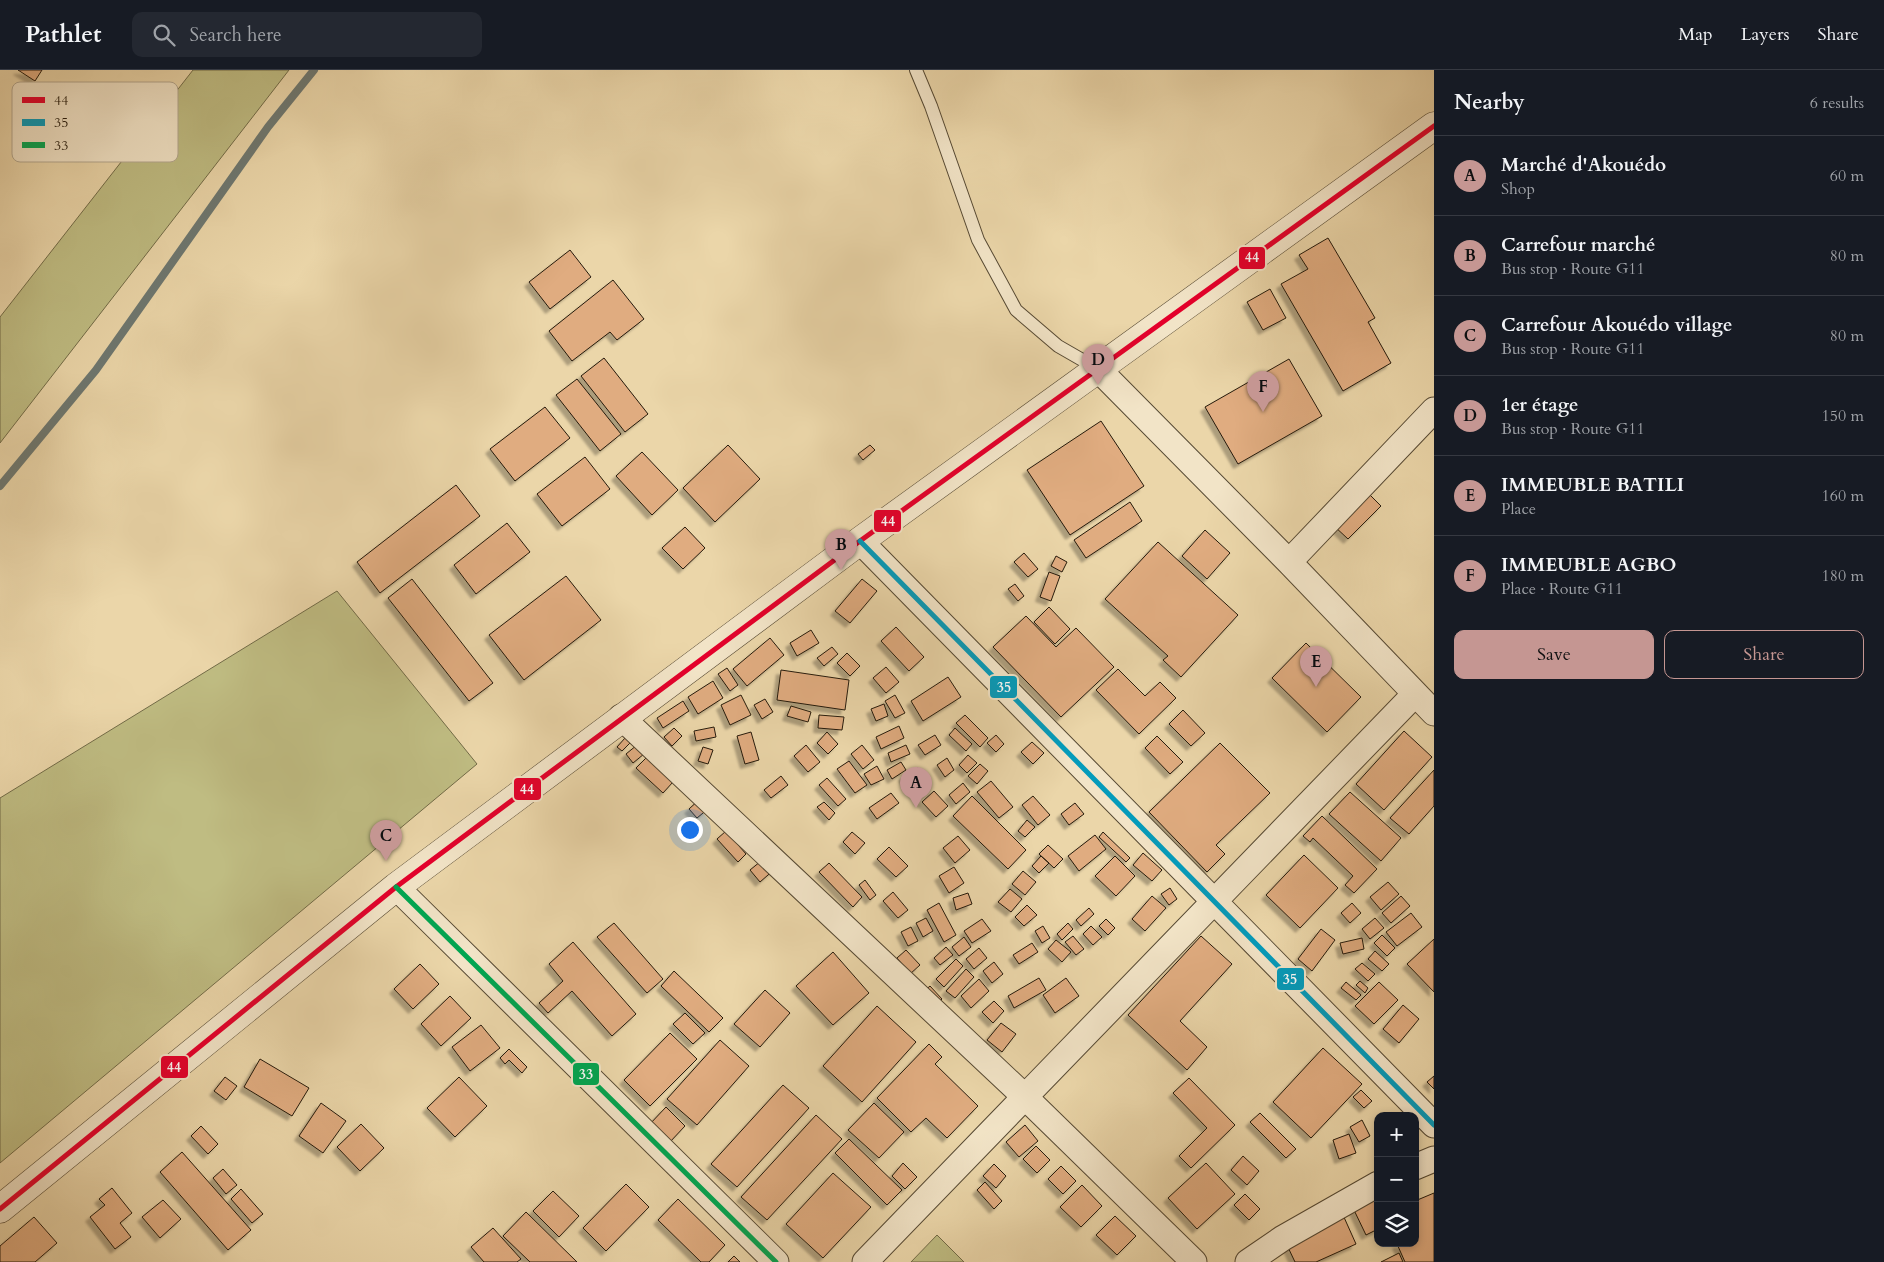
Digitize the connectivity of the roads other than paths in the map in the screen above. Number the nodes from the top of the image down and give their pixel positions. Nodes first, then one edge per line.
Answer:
1 (916, 70) edge
2 (1434, 126) edge
3 (1099, 370) junction
4 (1434, 410) edge
5 (860, 540) junction
6 (1289, 562) junction
7 (1415, 694) junction
8 (1434, 713) edge
9 (621, 717) junction
10 (396, 887) junction
11 (1215, 901) junction
12 (1025, 1097) junction
13 (1434, 1125) edge
14 (1434, 1159) edge
15 (1419, 1165) edge
16 (1374, 1186) edge
17 (0, 1209) edge
18 (776, 1262) edge
19 (866, 1262) edge
20 (1194, 1262) edge
21 (1248, 1262) edge

1 - 3 lane
2 - 3 street
3 - 5 street
3 - 6 street
4 - 6 street
5 - 9 street
5 - 11 street
6 - 7 street
7 - 8 street
7 - 11 street
9 - 10 street
9 - 12 street
10 - 17 street
10 - 18 street
11 - 12 street
11 - 13 street
12 - 19 street
12 - 20 street
14 - 15 street
16 - 21 street

